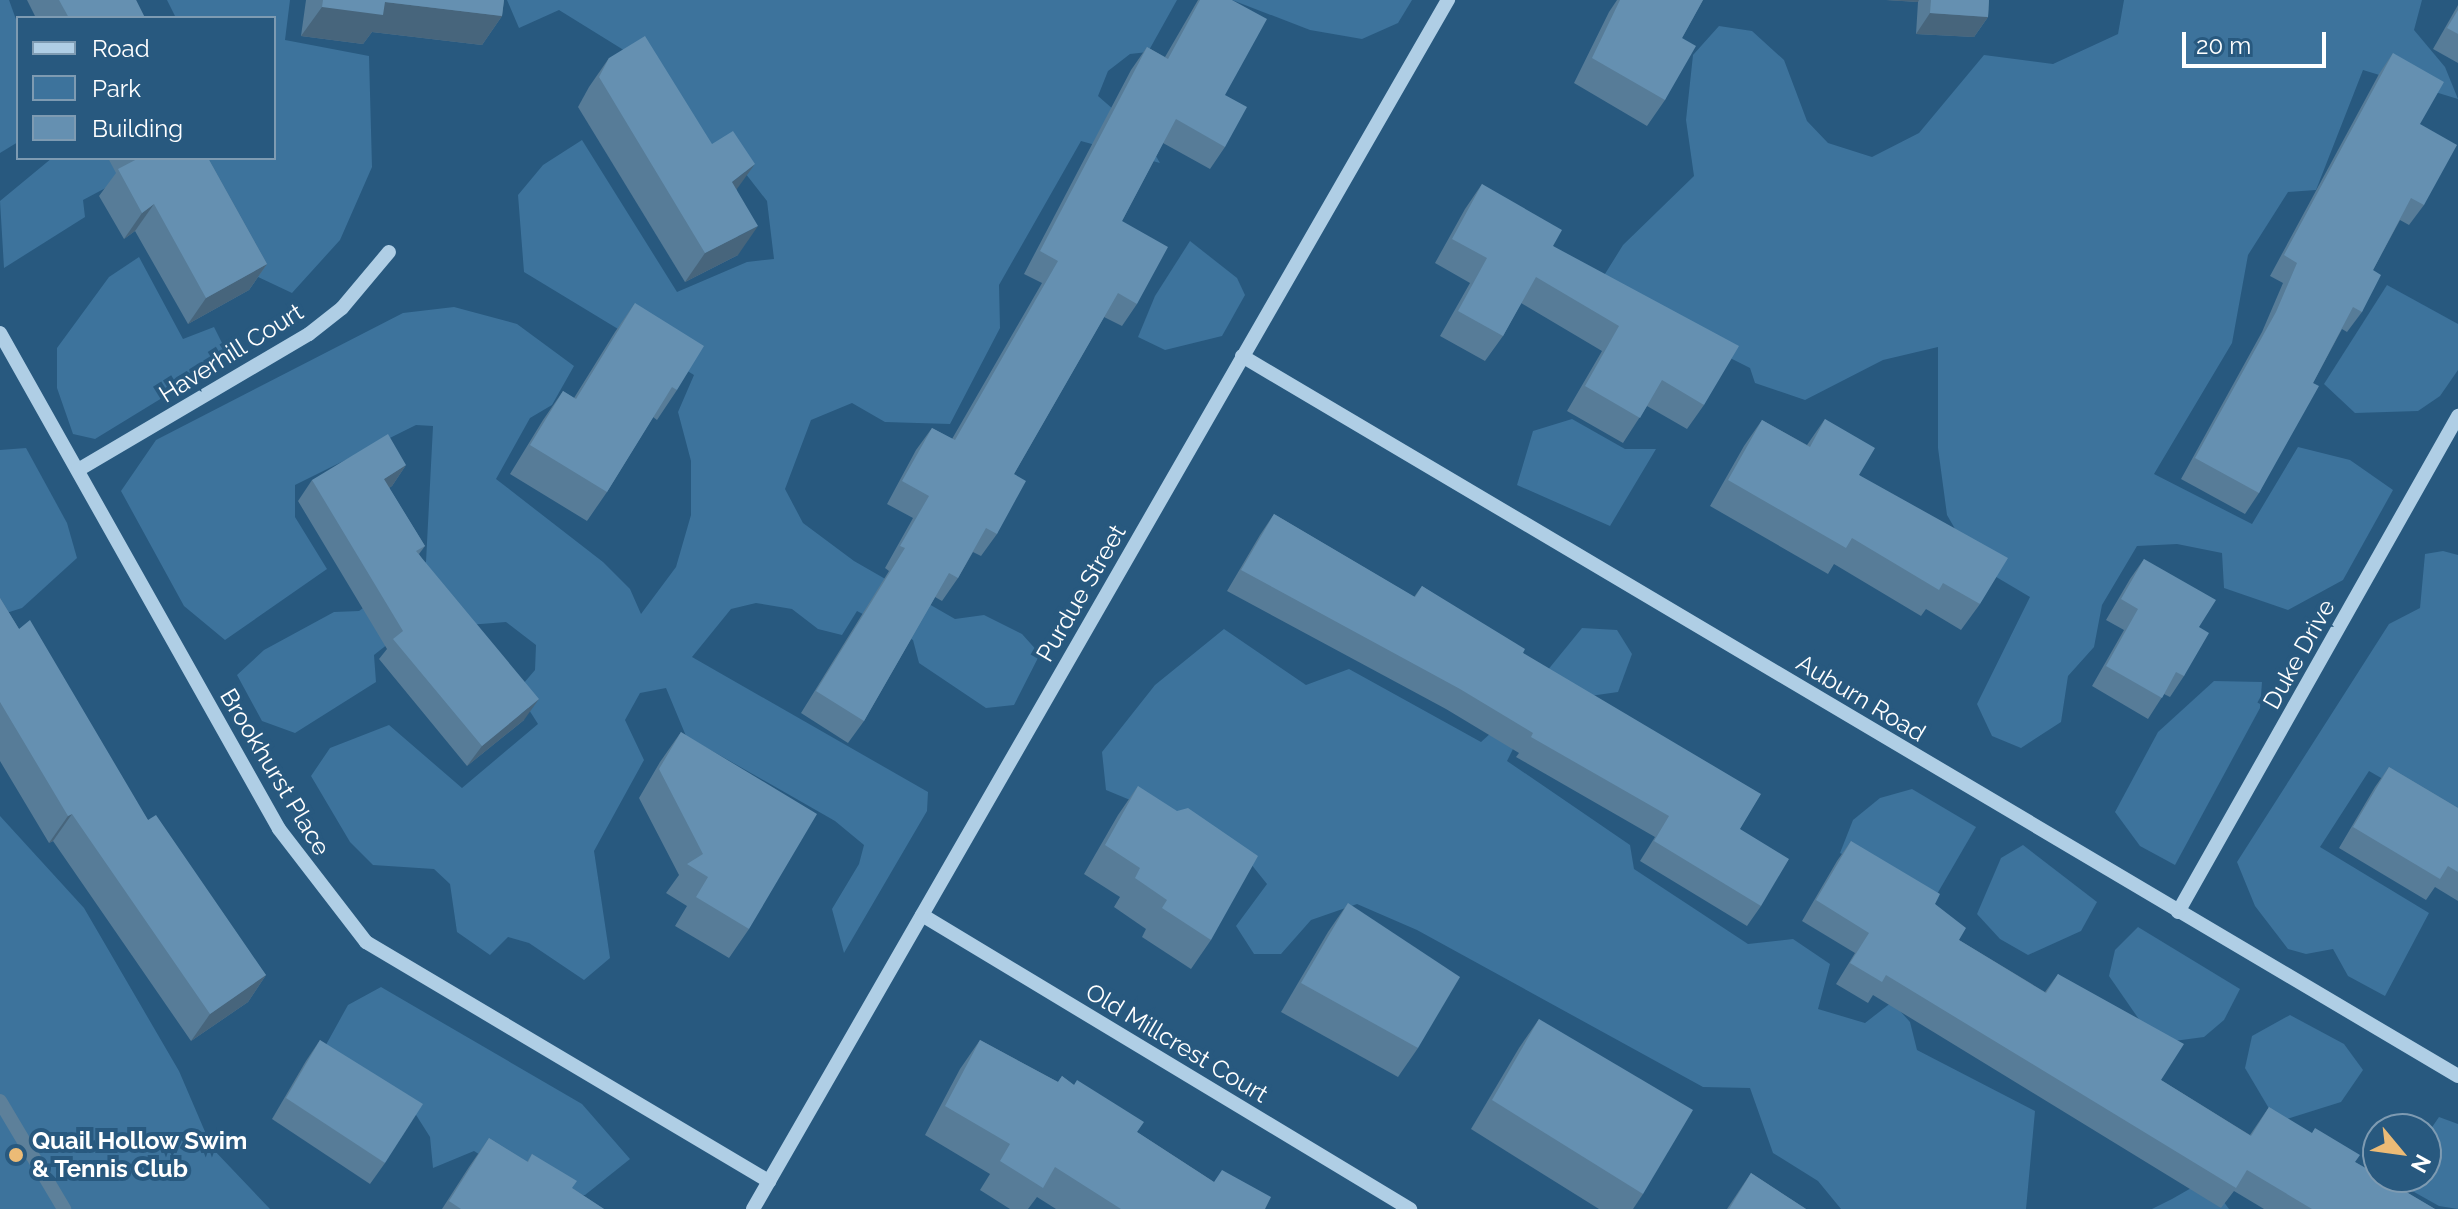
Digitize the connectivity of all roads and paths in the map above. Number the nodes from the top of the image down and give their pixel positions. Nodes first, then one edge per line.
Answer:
1 (1448, 0) edge
2 (389, 252) dead end
3 (0, 333) edge
4 (1242, 356) junction
5 (2458, 416) edge
6 (78, 470) junction
7 (2178, 912) junction
8 (922, 915) junction
9 (2458, 1076) edge
10 (769, 1181) junction
11 (753, 1209) edge
12 (1410, 1209) edge

1 - 4 street, Purdue Street
2 - 6 street, Haverhill Court
3 - 6 street, Brookhurst Place
4 - 7 street, Auburn Road
4 - 8 street, Purdue Street
5 - 7 street, Duke Drive
6 - 10 street, Brookhurst Place
7 - 9 street, Auburn Road
8 - 10 street, Purdue Street
8 - 12 street, Old Millcrest Court
10 - 11 street, Purdue Street

